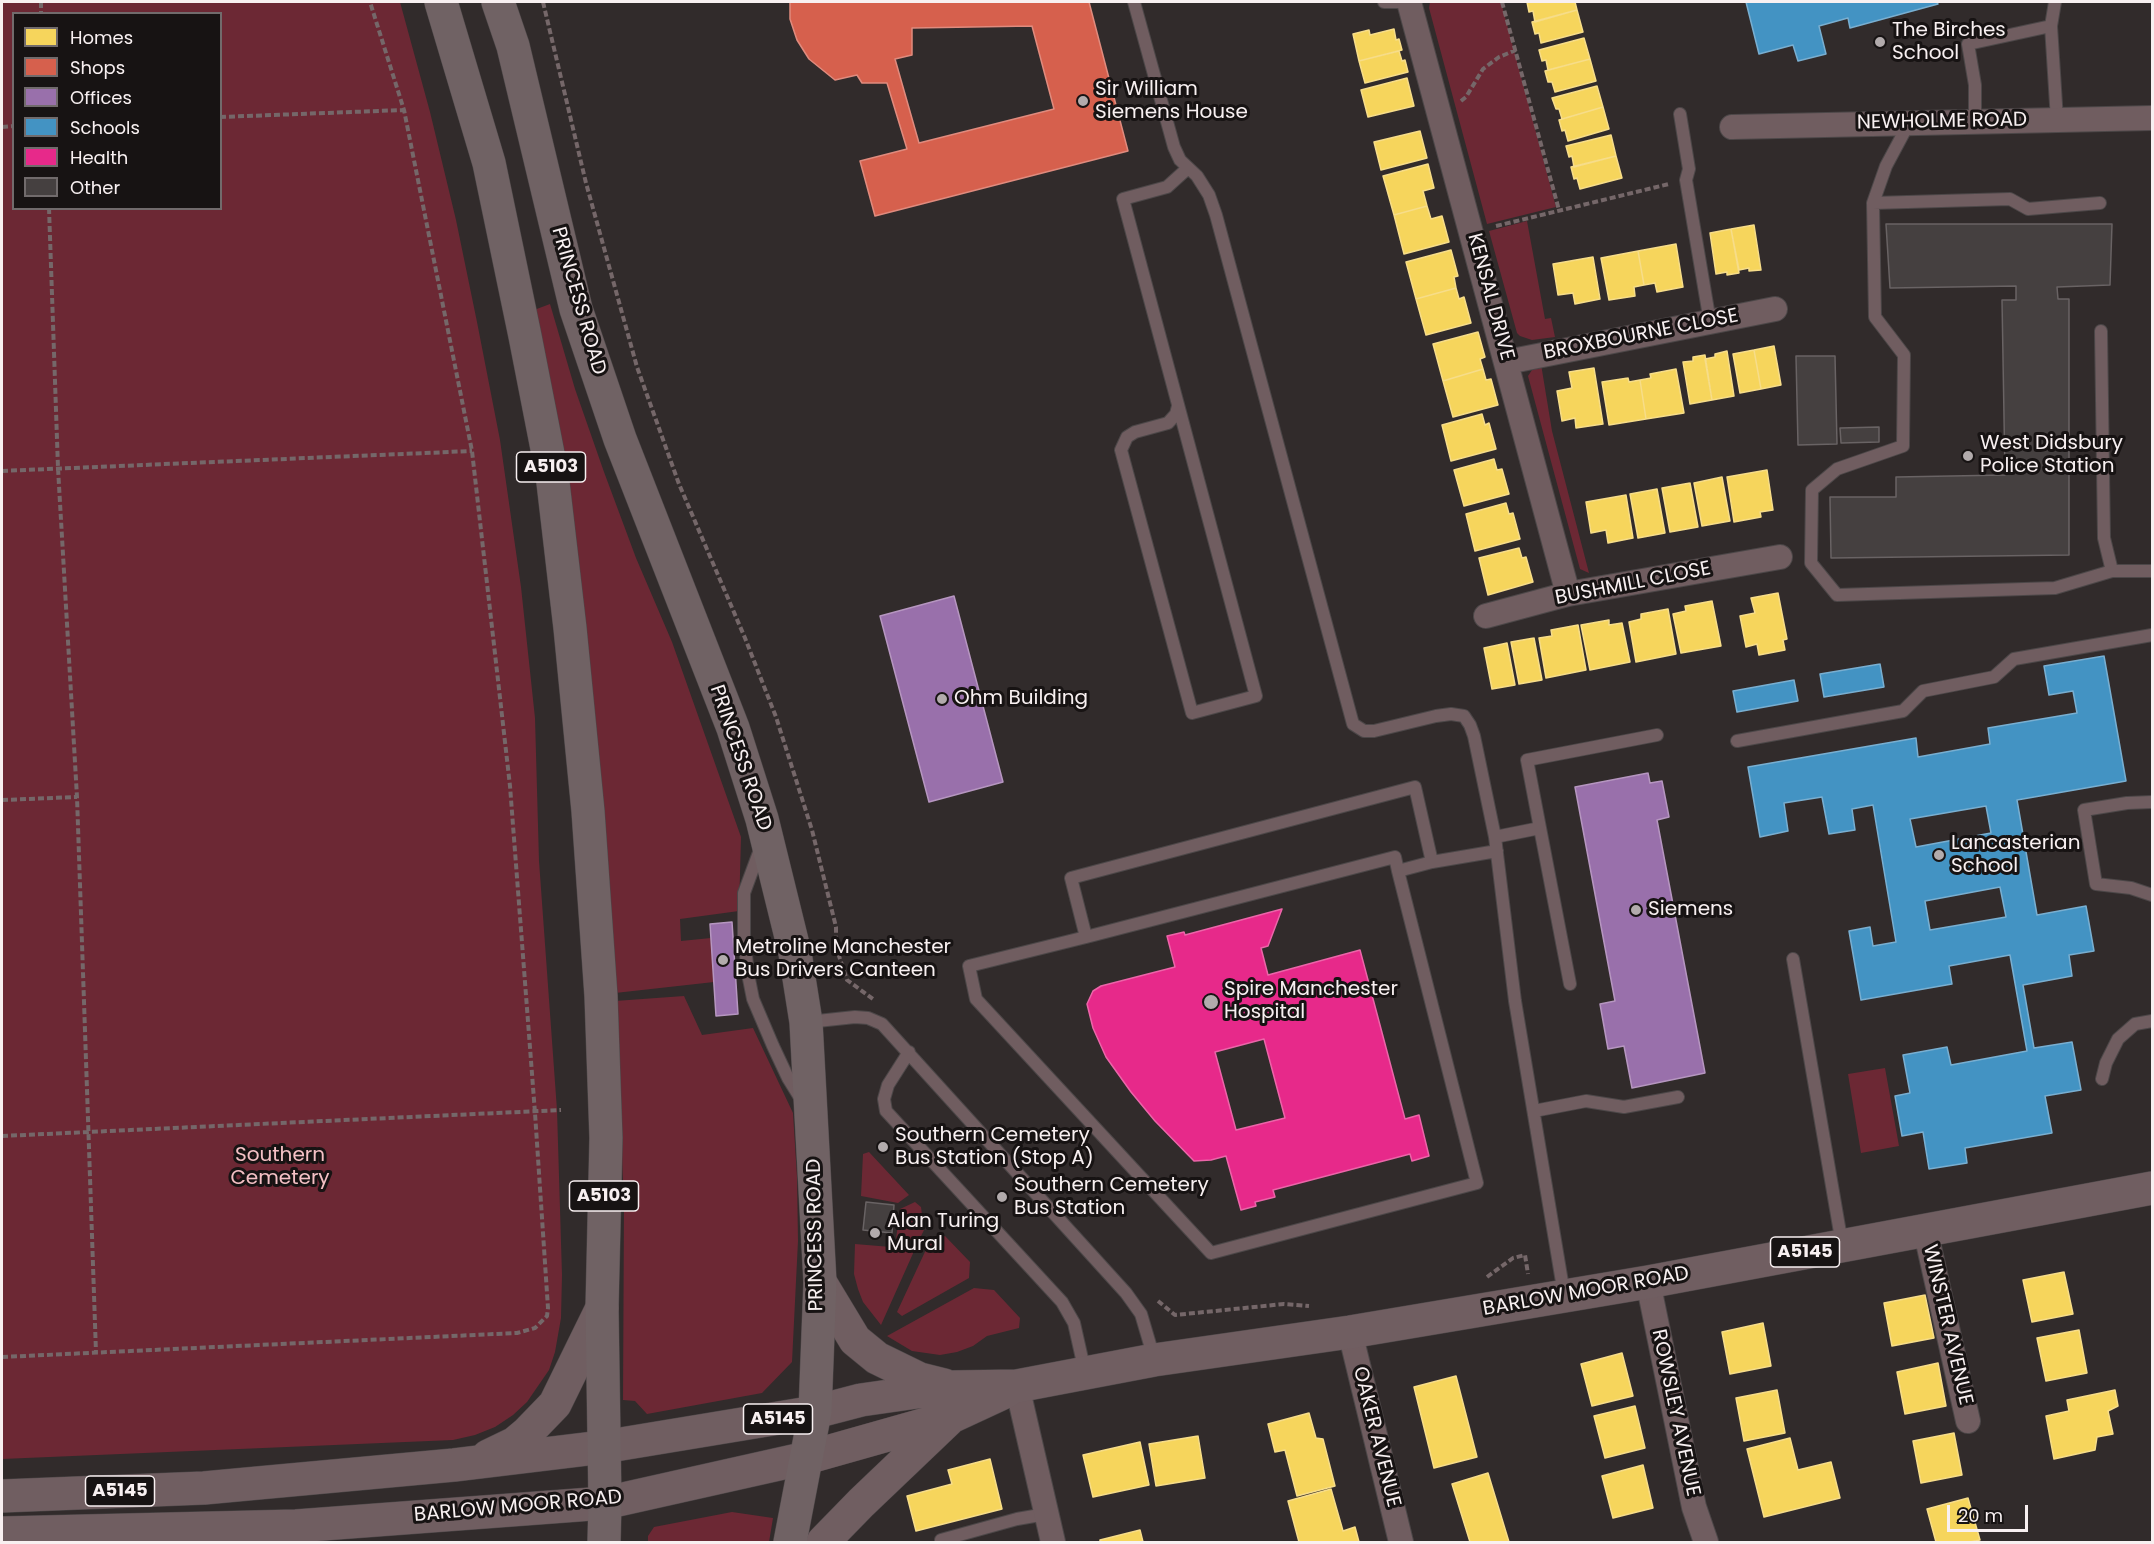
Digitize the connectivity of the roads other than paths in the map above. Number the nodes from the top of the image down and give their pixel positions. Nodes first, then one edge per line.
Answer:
1 (441, 2) edge
2 (498, 2) edge
3 (1134, 2) edge
4 (1384, 2) edge
5 (1409, 2) edge
6 (2055, 2) edge
7 (2051, 26) junction
8 (1680, 114) dead end
9 (2152, 118) edge
10 (2057, 120) junction
11 (1976, 121) junction
12 (1909, 123) junction
13 (1732, 127) dead end
14 (1188, 168) junction
15 (1873, 203) junction
16 (2100, 203) dead end
17 (1775, 309) dead end
18 (1710, 322) junction
19 (2101, 331) dead end
20 (1507, 362) junction
21 (1178, 406) junction
22 (1780, 557) dead end
23 (2112, 571) junction
24 (2152, 571) edge
25 (1568, 594) junction
26 (1486, 616) dead end
27 (2152, 635) edge
28 (1657, 735) dead end
29 (1737, 741) dead end
30 (2152, 802) edge
31 (1540, 828) junction
32 (766, 834) junction
33 (1495, 837) junction
34 (1497, 851) junction
35 (1432, 862) junction
36 (1398, 871) junction
37 (2152, 895) edge
38 (1086, 937) junction
39 (1793, 959) dead end
40 (1570, 984) dead end
41 (2152, 1021) edge
42 (806, 1022) junction
43 (909, 1052) junction
44 (2102, 1078) dead end
45 (1678, 1097) dead end
46 (1534, 1111) junction
47 (812, 1116) junction
48 (2152, 1188) edge
49 (1925, 1229) junction
50 (1842, 1245) junction
51 (820, 1282) junction
52 (1648, 1282) junction
53 (1564, 1296) junction
54 (602, 1308) junction
55 (1350, 1332) junction
56 (1154, 1360) junction
57 (1085, 1373) junction
58 (1017, 1386) junction
59 (952, 1402) junction
60 (814, 1412) junction
61 (1968, 1421) dead end
62 (603, 1447) junction
63 (806, 1458) junction
64 (454, 1465) junction
65 (258, 1484) junction
66 (2, 1496) edge
67 (605, 1503) junction
68 (1046, 1514) junction
69 (182, 1528) junction
70 (2, 1533) edge
71 (302, 1534) edge
72 (941, 1540) dead end
73 (216, 1542) edge
74 (604, 1542) edge
75 (790, 1542) edge
76 (823, 1542) edge
77 (1053, 1542) edge
78 (1401, 1542) edge
79 (1706, 1542) edge

1 - 54 highway, A5103
2 - 32 highway, PRINCESS ROAD
3 - 14 lane
4 - 5 lane
5 - 20 street, KENSAL DRIVE
6 - 7 lane
7 - 10 lane
7 - 11 lane
8 - 18 lane
9 - 10 street, NEWHOLME ROAD
10 - 11 street, NEWHOLME ROAD
11 - 12 street, NEWHOLME ROAD
12 - 13 street, NEWHOLME ROAD
12 - 15 lane
14 - 21 lane
14 - 33 lane
15 - 16 lane
15 - 23 lane
17 - 18 street, BROXBOURNE CLOSE
18 - 20 street, BROXBOURNE CLOSE
19 - 23 lane
20 - 25 street, KENSAL DRIVE
21 - 21 lane
22 - 25 street, BUSHMILL CLOSE
23 - 24 lane
25 - 26 street, BUSHMILL CLOSE
27 - 29 lane
28 - 31 lane
30 - 37 lane
31 - 33 lane
31 - 40 lane
32 - 42 highway, PRINCESS ROAD
32 - 47 lane
33 - 34 lane
34 - 35 lane
34 - 46 lane
35 - 36 lane
35 - 38 lane
36 - 38 lane
36 - 38 lane
39 - 50 lane
41 - 44 lane
42 - 43 lane
42 - 47 highway, PRINCESS ROAD
43 - 56 lane
43 - 57 lane
45 - 46 lane
46 - 53 lane
47 - 51 highway, PRINCESS ROAD
48 - 49 main road, BARLOW MOOR ROAD / A5145
49 - 50 main road, BARLOW MOOR ROAD / A5145
49 - 61 street, WINSTER AVENUE
50 - 52 main road, BARLOW MOOR ROAD / A5145
51 - 59 main road
51 - 60 highway, PRINCESS ROAD
52 - 53 main road, BARLOW MOOR ROAD / A5145
52 - 79 street, ROWSLEY AVENUE
53 - 55 main road, BARLOW MOOR ROAD / A5145
54 - 62 highway, A5103
54 - 64 main road, A5145
55 - 56 main road, BARLOW MOOR ROAD / A5145
55 - 78 street, OAKER AVENUE
56 - 57 main road, BARLOW MOOR ROAD / A5145
57 - 58 main road, BARLOW MOOR ROAD / A5145
58 - 59 main road, BARLOW MOOR ROAD / A5145
58 - 68 street
59 - 60 main road, BARLOW MOOR ROAD / A5145
59 - 63 main road, BARLOW MOOR ROAD / A5145
59 - 76 main road, A5145
60 - 62 main road, BARLOW MOOR ROAD / A5145
60 - 63 highway, PRINCESS ROAD
62 - 64 main road, BARLOW MOOR ROAD / A5145
62 - 67 highway, A5103
63 - 67 main road, BARLOW MOOR ROAD / A5145
63 - 75 highway, PRINCESS ROAD
64 - 65 main road, BARLOW MOOR ROAD / A5145
65 - 66 main road, BARLOW MOOR ROAD / A5145
65 - 71 main road
67 - 71 main road, BARLOW MOOR ROAD / A5145
67 - 74 highway, A5103
68 - 72 lane
68 - 77 street
69 - 70 main road, BARLOW MOOR ROAD / A5145
69 - 71 main road, BARLOW MOOR ROAD / A5145
69 - 73 main road, A5145

